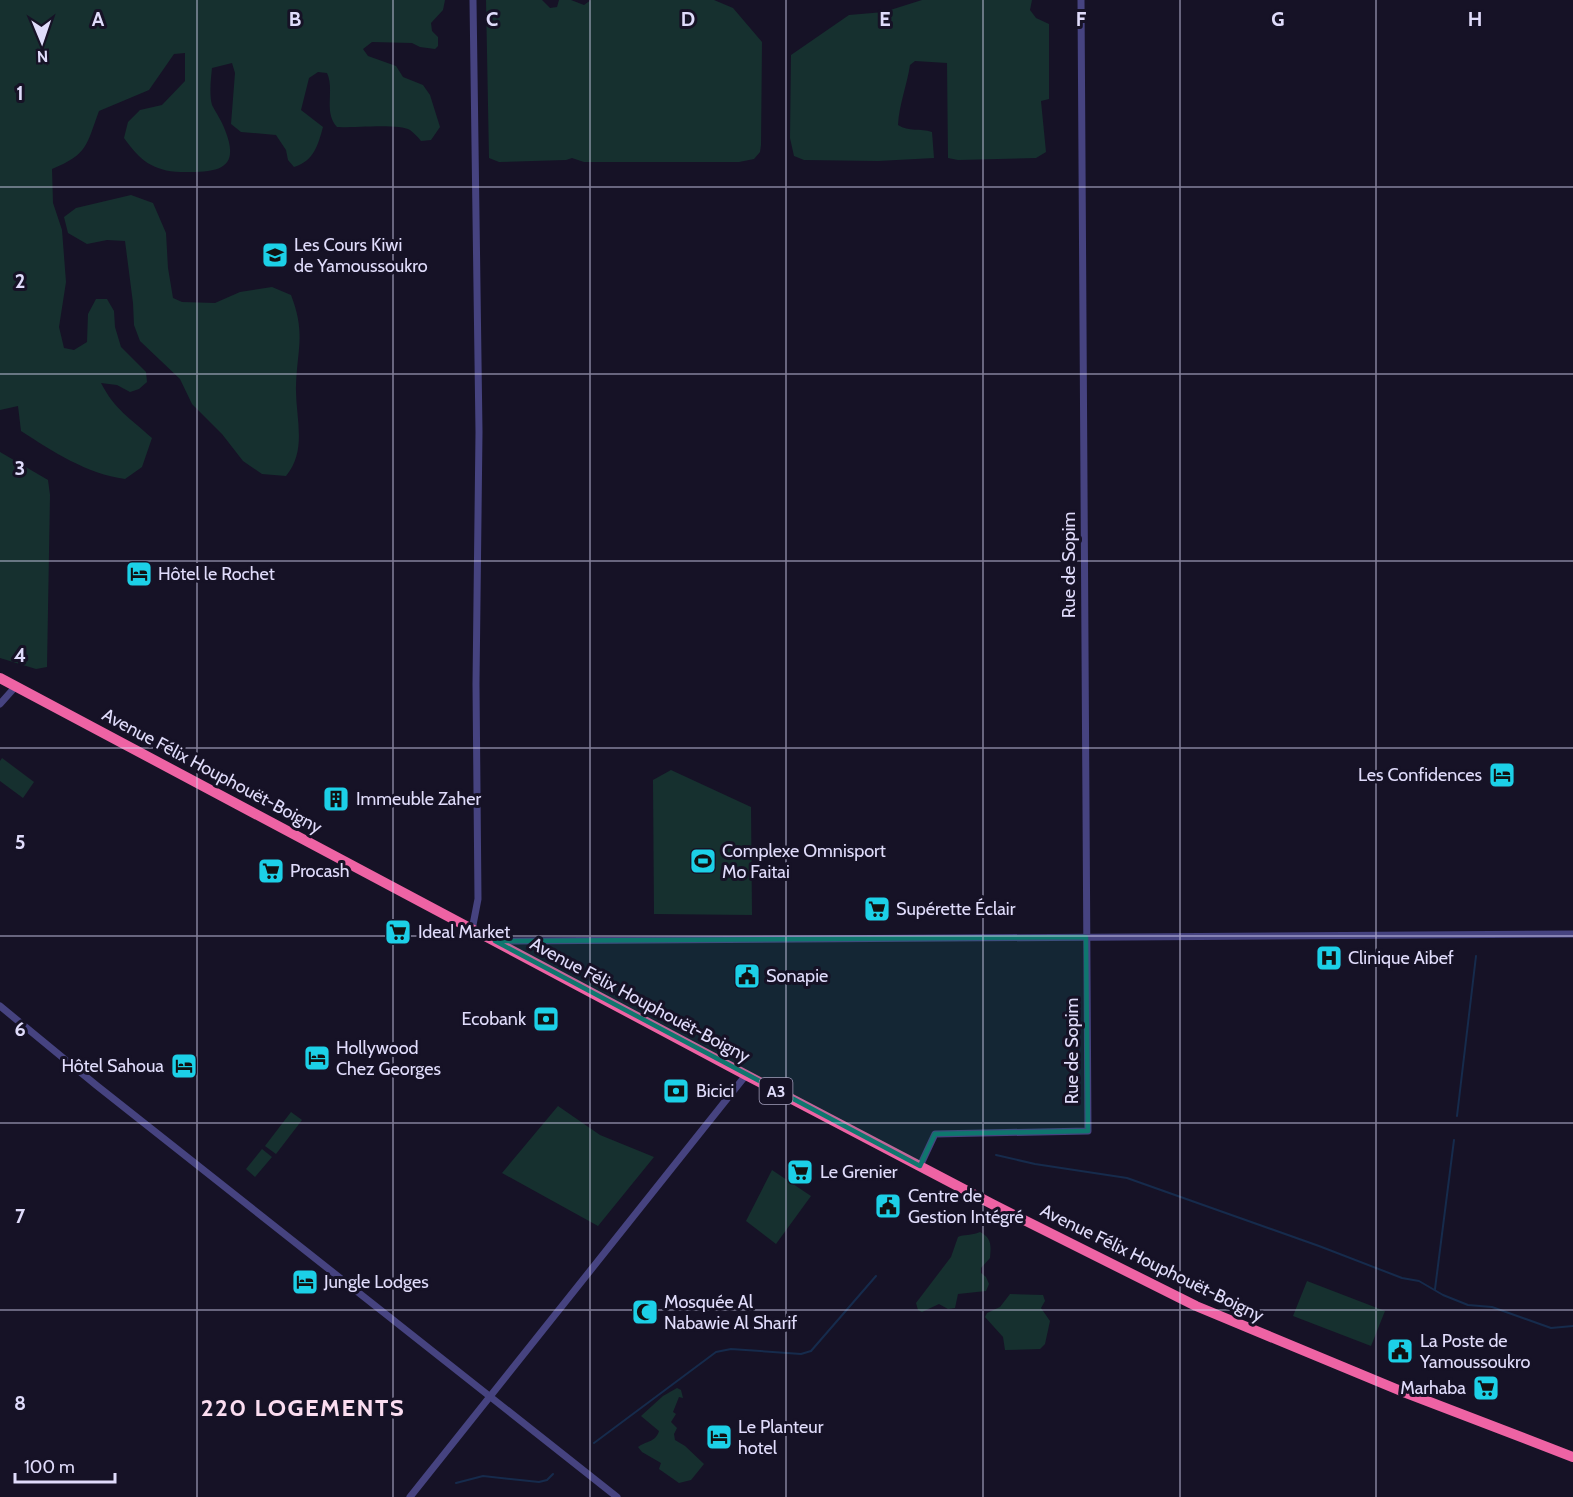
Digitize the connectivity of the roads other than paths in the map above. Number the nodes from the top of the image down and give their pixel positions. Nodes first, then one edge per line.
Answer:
1 (473, 0) edge
2 (1081, 0) edge
3 (0, 678) edge
4 (16, 686) junction
5 (0, 704) edge
6 (472, 930) junction
7 (1573, 934) edge
8 (1086, 937) junction
9 (495, 941) junction
10 (0, 1006) edge
11 (746, 1076) junction
12 (920, 1166) junction
13 (490, 1398) junction
14 (1573, 1457) edge
15 (410, 1497) edge
16 (617, 1497) edge

1 - 6 street
2 - 8 street, Rue de Sopim
3 - 4 highway, Avenue Félix Houphouët-Boigny / A3
4 - 5 street
4 - 6 highway, Avenue Félix Houphouët-Boigny / A3
6 - 9 highway, Avenue Félix Houphouët-Boigny / A3
7 - 8 street
8 - 9 street
8 - 12 street, Rue de Sopim
9 - 11 highway, Avenue Félix Houphouët-Boigny / A3
10 - 13 street
11 - 12 highway, Avenue Félix Houphouët-Boigny / A3
11 - 13 street
12 - 14 highway, Avenue Félix Houphouët-Boigny / A3
13 - 15 street
13 - 16 street

